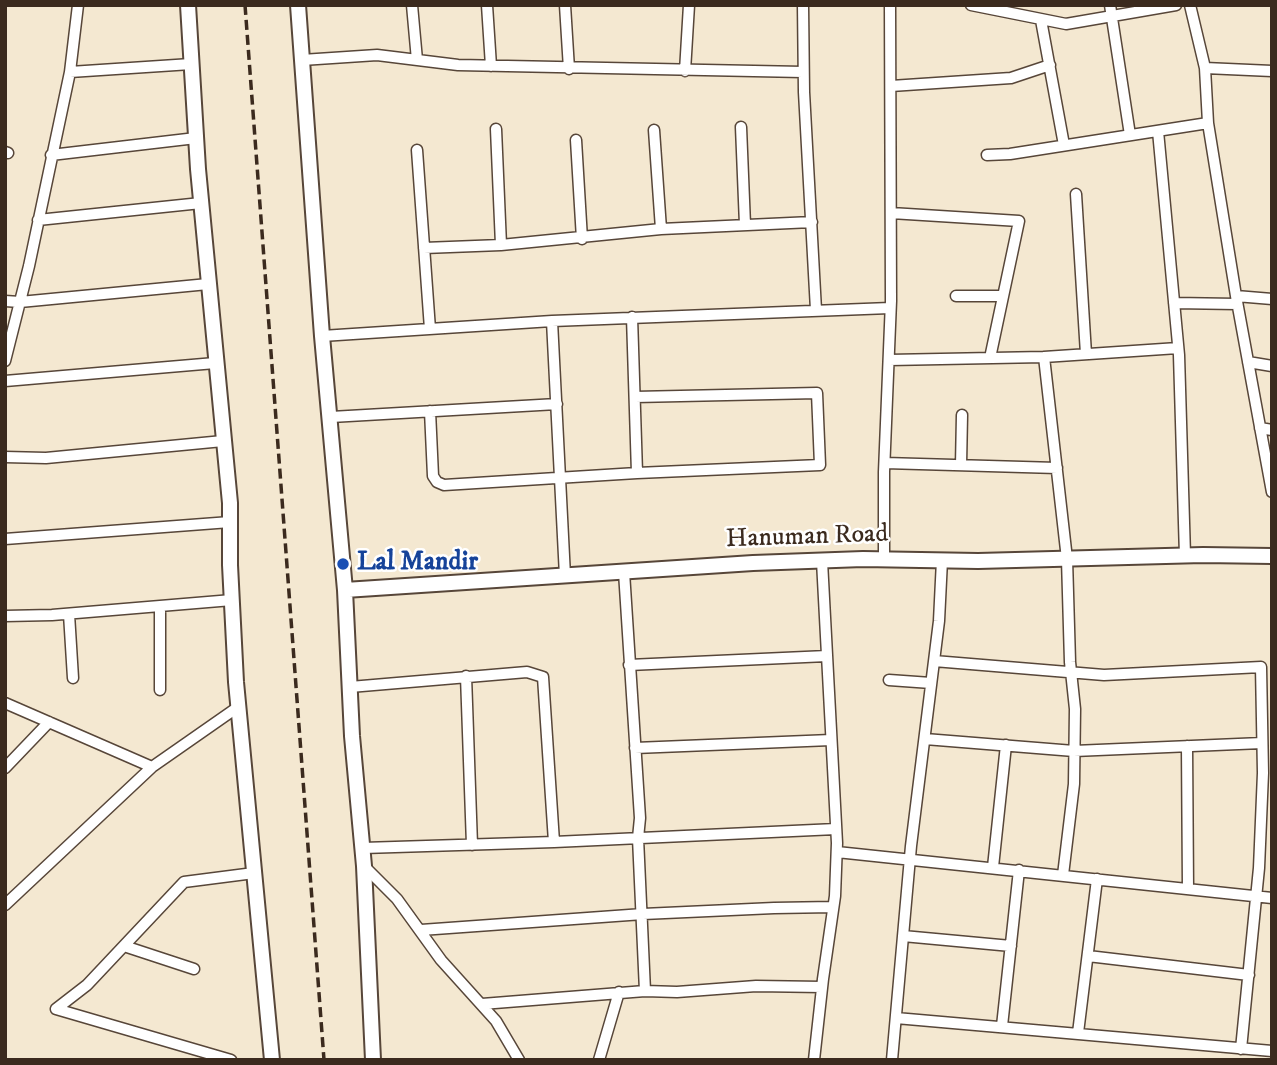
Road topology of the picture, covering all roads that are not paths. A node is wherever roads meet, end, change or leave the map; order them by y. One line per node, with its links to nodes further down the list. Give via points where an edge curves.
1 (78, 5): 24 (street)
2 (188, 5): 17 (street)
3 (298, 5): 15 (street)
4 (412, 5): 16 (street)
5 (487, 5): 19 (street)
6 (565, 5): 21 (street)
7 (689, 5): 22 (street)
8 (803, 5): 25 (street)
9 (890, 5): 26 (street)
10 (971, 5): 14 (street)
11 (1176, 5): 13 (street)
12 (1189, 5): 20 (street)
13 (1111, 11): 14 (street, via 1066,24); 32 (street)
14 (1041, 20): 18 (street)
15 (302, 60): 16 (street, via 377,55); 62 (street)
16 (417, 60): 19 (street)
17 (191, 64): 24 (street); 33 (street)
18 (1049, 65): 26 (street, via 1011,78); 35 (street)
19 (491, 66): 21 (street)
20 (1205, 68): 23 (street); 27 (street)
21 (569, 69): 22 (street)
22 (685, 71): 25 (street)
23 (1272, 71)
24 (70, 72): 37 (street)
25 (803, 72): 43 (street)
26 (891, 86): 41 (street)
27 (1208, 123): 31 (street); 53 (street)
28 (741, 127): 44 (street)
29 (496, 130): 47 (street)
30 (654, 130): 45 (street)
31 (1158, 131): 32 (street); 56 (street)
32 (1130, 135): 35 (street)
33 (196, 138): 37 (street); 40 (street)
34 (576, 140): 46 (street)
35 (1064, 145): 38 (street)
36 (417, 150): 48 (street)
37 (51, 155): 42 (street)
38 (987, 155)
39 (1076, 194): 64 (street)
40 (201, 203): 42 (street); 49 (street)
41 (891, 214): 51 (street, via 1019,222); 57 (street)
42 (38, 220): 55 (street)
43 (812, 222): 44 (street); 58 (street)
44 (745, 225): 45 (street)
45 (660, 229): 46 (street)
46 (582, 239): 47 (street)
47 (501, 245): 48 (street)
48 (425, 248): 61 (street)
49 (208, 284): 55 (street); 70 (street)
50 (956, 296): 51 (street)
51 (1003, 296): 66 (street)
52 (1272, 299): 53 (street)
53 (1236, 300): 56 (street); 69 (street)
54 (5, 301): 55 (street)
55 (20, 302): 68 (street)
56 (1174, 303): 63 (street)
57 (890, 308): 58 (street); 67 (street)
58 (816, 310): 59 (street)
59 (632, 317): 60 (street); 73 (street)
60 (552, 321): 61 (street); 74 (street)
61 (430, 329): 62 (street)
62 (322, 336): 77 (street)
63 (1178, 348): 64 (street); 90 (street)
64 (1086, 354): 65 (street)
65 (1044, 357): 66 (street); 84 (street)
66 (990, 358): 67 (street)
67 (889, 360): 82 (street)
68 (5, 361)
69 (1248, 362): 71 (street); 78 (street)
70 (215, 363): 72 (street); 80 (street)
71 (1272, 366)
72 (5, 381)
73 (635, 397): 85 (street); 85 (street, via 817,393 820,465)
74 (556, 404): 75 (street); 86 (street)
75 (430, 411): 77 (street); 86 (street, via 437,482)
76 (962, 415): 83 (street)
77 (331, 417): 98 (street)
78 (1260, 428): 79 (street); 87 (street)
79 (1272, 429)
80 (223, 441): 81 (street); 88 (street)
81 (5, 457)
82 (885, 463): 83 (street); 92 (street)
83 (961, 465): 84 (street)
84 (1057, 468): 93 (street)
85 (637, 473): 86 (street)
86 (560, 478): 97 (street)
87 (1272, 492)
88 (230, 522): 89 (street); 99 (street)
89 (5, 539)
90 (1185, 556): 91 (street, Hanuman Road); 93 (street, Hanuman Road)
91 (1272, 556)
92 (884, 559): 94 (street, Hanuman Road); 95 (street, Hanuman Road)
93 (1068, 559): 94 (street, Hanuman Road); 106 (street)
94 (942, 560): 104 (street)
95 (822, 561): 96 (street, Hanuman Road); 103 (street)
96 (624, 572): 97 (street, Hanuman Road); 105 (street)
97 (565, 576): 98 (street, Hanuman Road)
98 (345, 590): 111 (street)
99 (232, 600): 100 (street); 114 (street)
100 (160, 606): 101 (street); 112 (street)
101 (68, 614): 102 (street); 108 (street)
102 (5, 616)
103 (827, 656): 105 (street); 117 (street)
104 (934, 661): 106 (street); 110 (street)
105 (629, 665): 121 (street)
106 (1071, 673): 118 (street, via 1261,667); 122 (street)
107 (466, 676): 111 (street); 127 (street, via 527,672 543,677); 128 (street)
108 (73, 678)
109 (889, 680): 110 (street)
110 (931, 683): 116 (street)
111 (350, 687): 129 (street)
112 (160, 690)
113 (5, 703): 115 (street)
114 (238, 707): 123 (street); 135 (street)
115 (48, 722): 123 (street); 124 (street)
116 (925, 738): 119 (street); 131 (street)
117 (831, 740): 121 (street); 125 (street)
118 (1262, 743): 120 (street); 139 (street)
119 (1006, 745): 122 (street); 133 (street)
120 (1187, 746): 122 (street); 138 (street)
121 (635, 748): 126 (street)
122 (1074, 751): 136 (street)
123 (152, 767): 141 (street)
124 (5, 768)
125 (836, 829): 126 (street); 130 (street)
126 (638, 838): 127 (street); 143 (street)
127 (554, 842): 128 (street)
128 (472, 845): 129 (street)
129 (363, 848): 132 (street)
130 (837, 852): 131 (street); 142 (street)
131 (911, 859): 133 (street); 145 (street)
132 (364, 866): 144 (street); 163 (street)
133 (993, 867): 134 (street)
134 (1019, 870): 136 (street); 147 (street)
135 (254, 873): 146 (street, via 184,882); 162 (street)
136 (1063, 875): 137 (street)
137 (1097, 879): 138 (street); 148 (street)
138 (1188, 889): 139 (street)
139 (1257, 896): 140 (street); 150 (street)
140 (1272, 898)
141 (5, 905)
142 (833, 907): 143 (street); 151 (street)
143 (642, 914): 144 (street); 152 (street)
144 (421, 930): 154 (street, via 441,960)
145 (903, 936): 147 (street); 155 (street)
146 (124, 946): 149 (street); 161 (street, via 56,1009)
147 (1011, 946): 156 (street)
148 (1088, 956): 150 (street); 157 (street)
149 (194, 970)
150 (1248, 975): 158 (street)
151 (822, 987): 152 (street); 165 (street)
152 (645, 991): 153 (street)
153 (619, 992): 154 (street); 160 (street)
154 (482, 1004): 164 (street)
155 (896, 1018): 156 (street); 166 (street)
156 (1002, 1026): 157 (street)
157 (1078, 1033): 158 (street)
158 (1241, 1049): 159 (street)
159 (1272, 1051)
160 (602, 1059)
161 (231, 1060)
162 (272, 1060)
163 (373, 1060)
164 (519, 1060)
165 (814, 1060)
166 (892, 1060)

